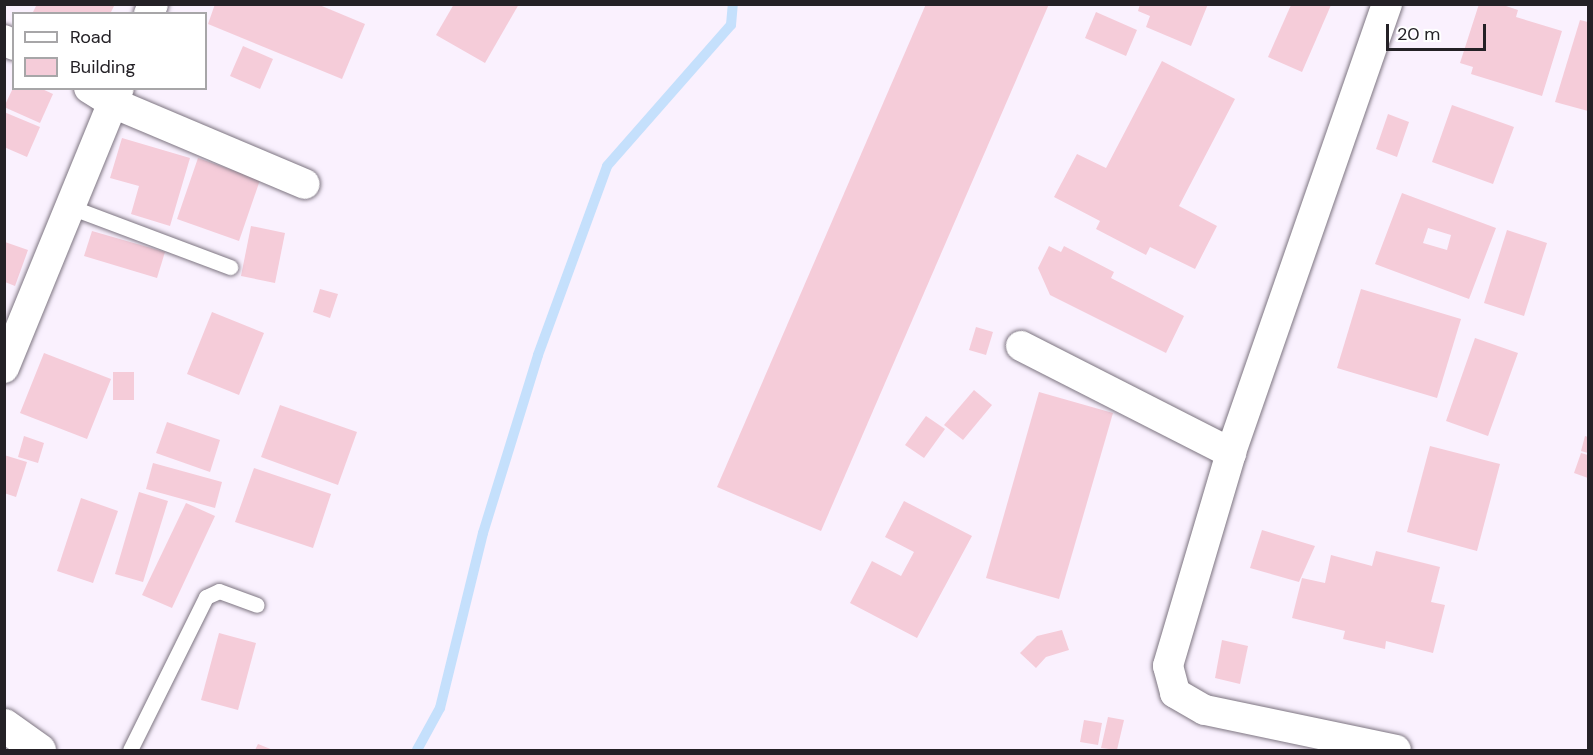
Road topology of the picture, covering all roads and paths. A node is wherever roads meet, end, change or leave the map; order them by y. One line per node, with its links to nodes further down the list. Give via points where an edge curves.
1 (1387, 4): 8 (street)
2 (107, 93): 3 (street); 4 (street)
3 (306, 184)
4 (73, 208): 5 (lane); 7 (street)
5 (230, 267)
6 (1021, 346): 8 (street)
7 (4, 368)
8 (1231, 453): 13 (street, via 1168,666 1175,693 1205,710)
9 (257, 605): 12 (lane, via 219,591 206,597)
10 (4, 725): 11 (highway)
11 (39, 750)
12 (130, 750)
13 (1396, 750)

